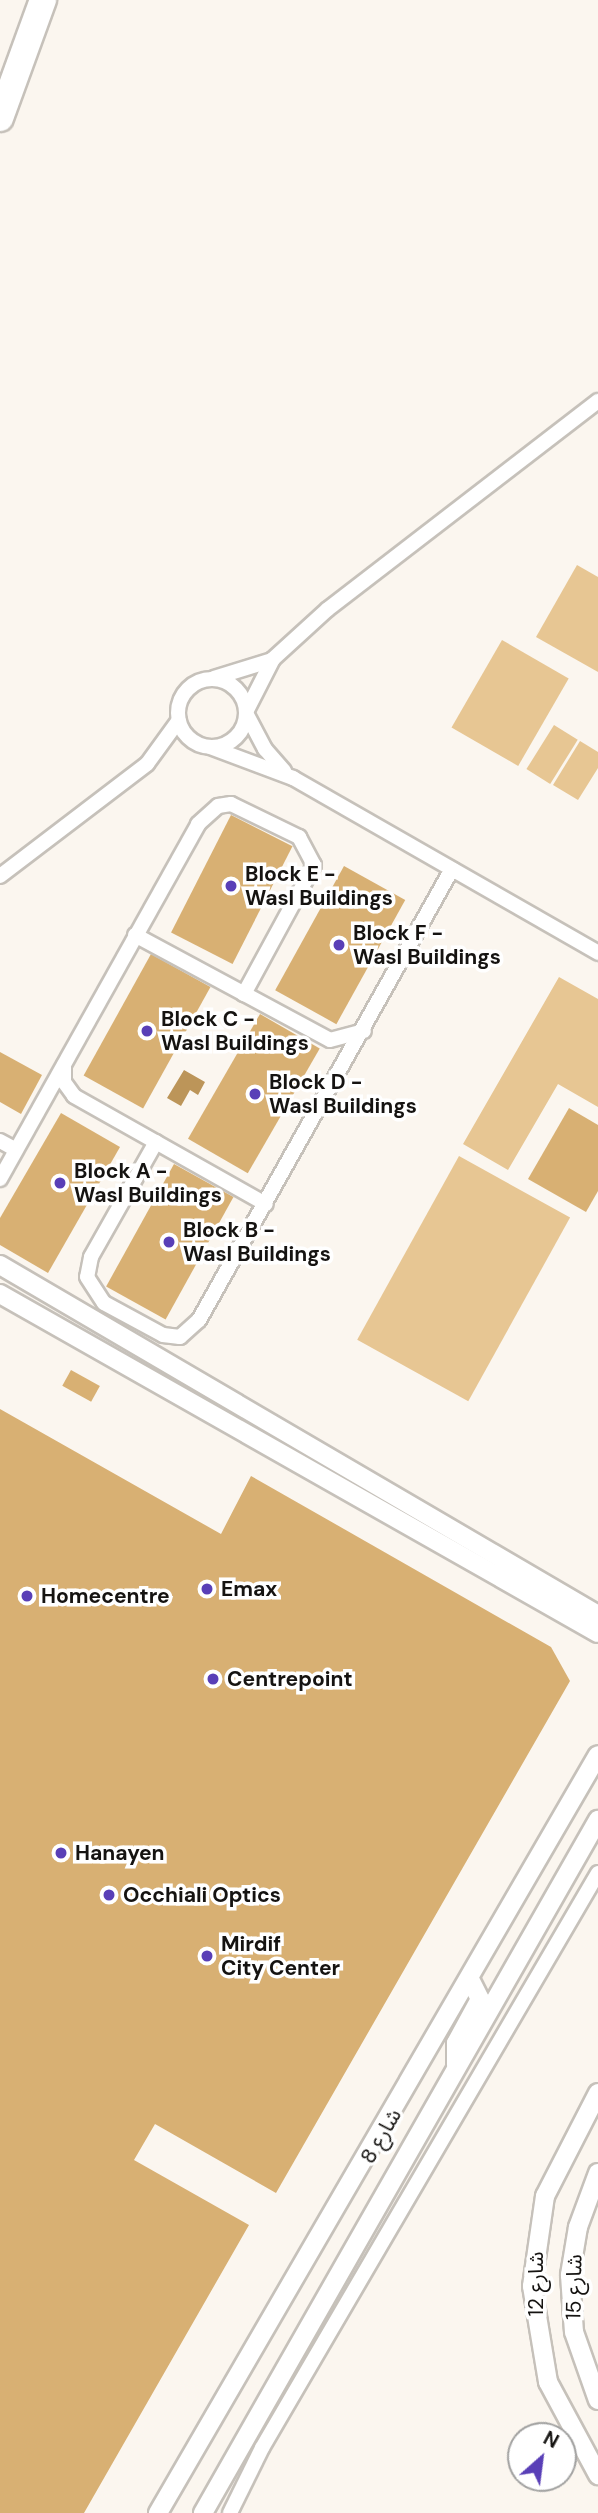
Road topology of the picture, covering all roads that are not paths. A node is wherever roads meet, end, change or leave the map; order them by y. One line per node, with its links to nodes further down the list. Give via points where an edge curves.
1 (43, 0): 2 (highway)
2 (0, 118)
3 (598, 401): 4 (street, via 378,567)
4 (273, 659): 5 (street); 6 (street)
5 (214, 678): 6 (street, via 240,692); 7 (street, via 187,688 178,705)
6 (246, 711): 8 (street, via 237,737); 9 (street, via 264,749)
7 (178, 720): 8 (street, via 191,740); 11 (street, via 147,764)
8 (210, 747): 9 (street)
9 (293, 778): 10 (street)
10 (452, 869): 13 (street); 15 (street)
11 (0, 876)
12 (135, 935): 14 (street); 14 (street, via 198,824 218,806 244,807 299,836 313,854 311,876); 17 (street)
13 (598, 953)
14 (244, 994): 16 (street)
15 (364, 1031): 16 (street); 18 (street)
16 (330, 1040): 18 (street)
17 (64, 1064): 20 (street, via 64,1082 74,1096); 21 (street)
18 (340, 1074): 23 (street)
19 (0, 1141): 21 (street)
20 (156, 1142): 23 (street); 23 (street, via 92,1257 87,1277 104,1303 163,1335 180,1337 195,1328)
21 (16, 1150): 22 (street)
22 (0, 1179)
23 (266, 1204)
24 (0, 1265): 27 (street)
25 (0, 1279): 27 (street, via 57,1311)
26 (0, 1294): 28 (street)
27 (88, 1318): 29 (street)
28 (177, 1395): 29 (street, via 198,1391); 30 (street)
29 (296, 1438): 30 (street)
30 (571, 1609): 31 (street); 32 (street); 33 (street); 34 (street)
31 (598, 1609)
32 (598, 1615)
33 (598, 1633)
34 (598, 1644)
35 (598, 1755): 38 (street, شارع 8)
36 (598, 1820): 39 (street, شارع 8)
37 (598, 1873): 46 (street, via 269,2437)
38 (470, 1979): 39 (street, via 480,1999 456,2043); 44 (street, شارع 8)
39 (456, 2069): 45 (street, شارع 8)
40 (598, 2094): 43 (street, شارع 12, via 545,2196 532,2286 548,2382)
41 (598, 2174): 42 (street, شارع 15, via 578,2227 570,2286 579,2354)
42 (598, 2400)
43 (598, 2475)
44 (158, 2513)
45 (203, 2513)
46 (230, 2513)

